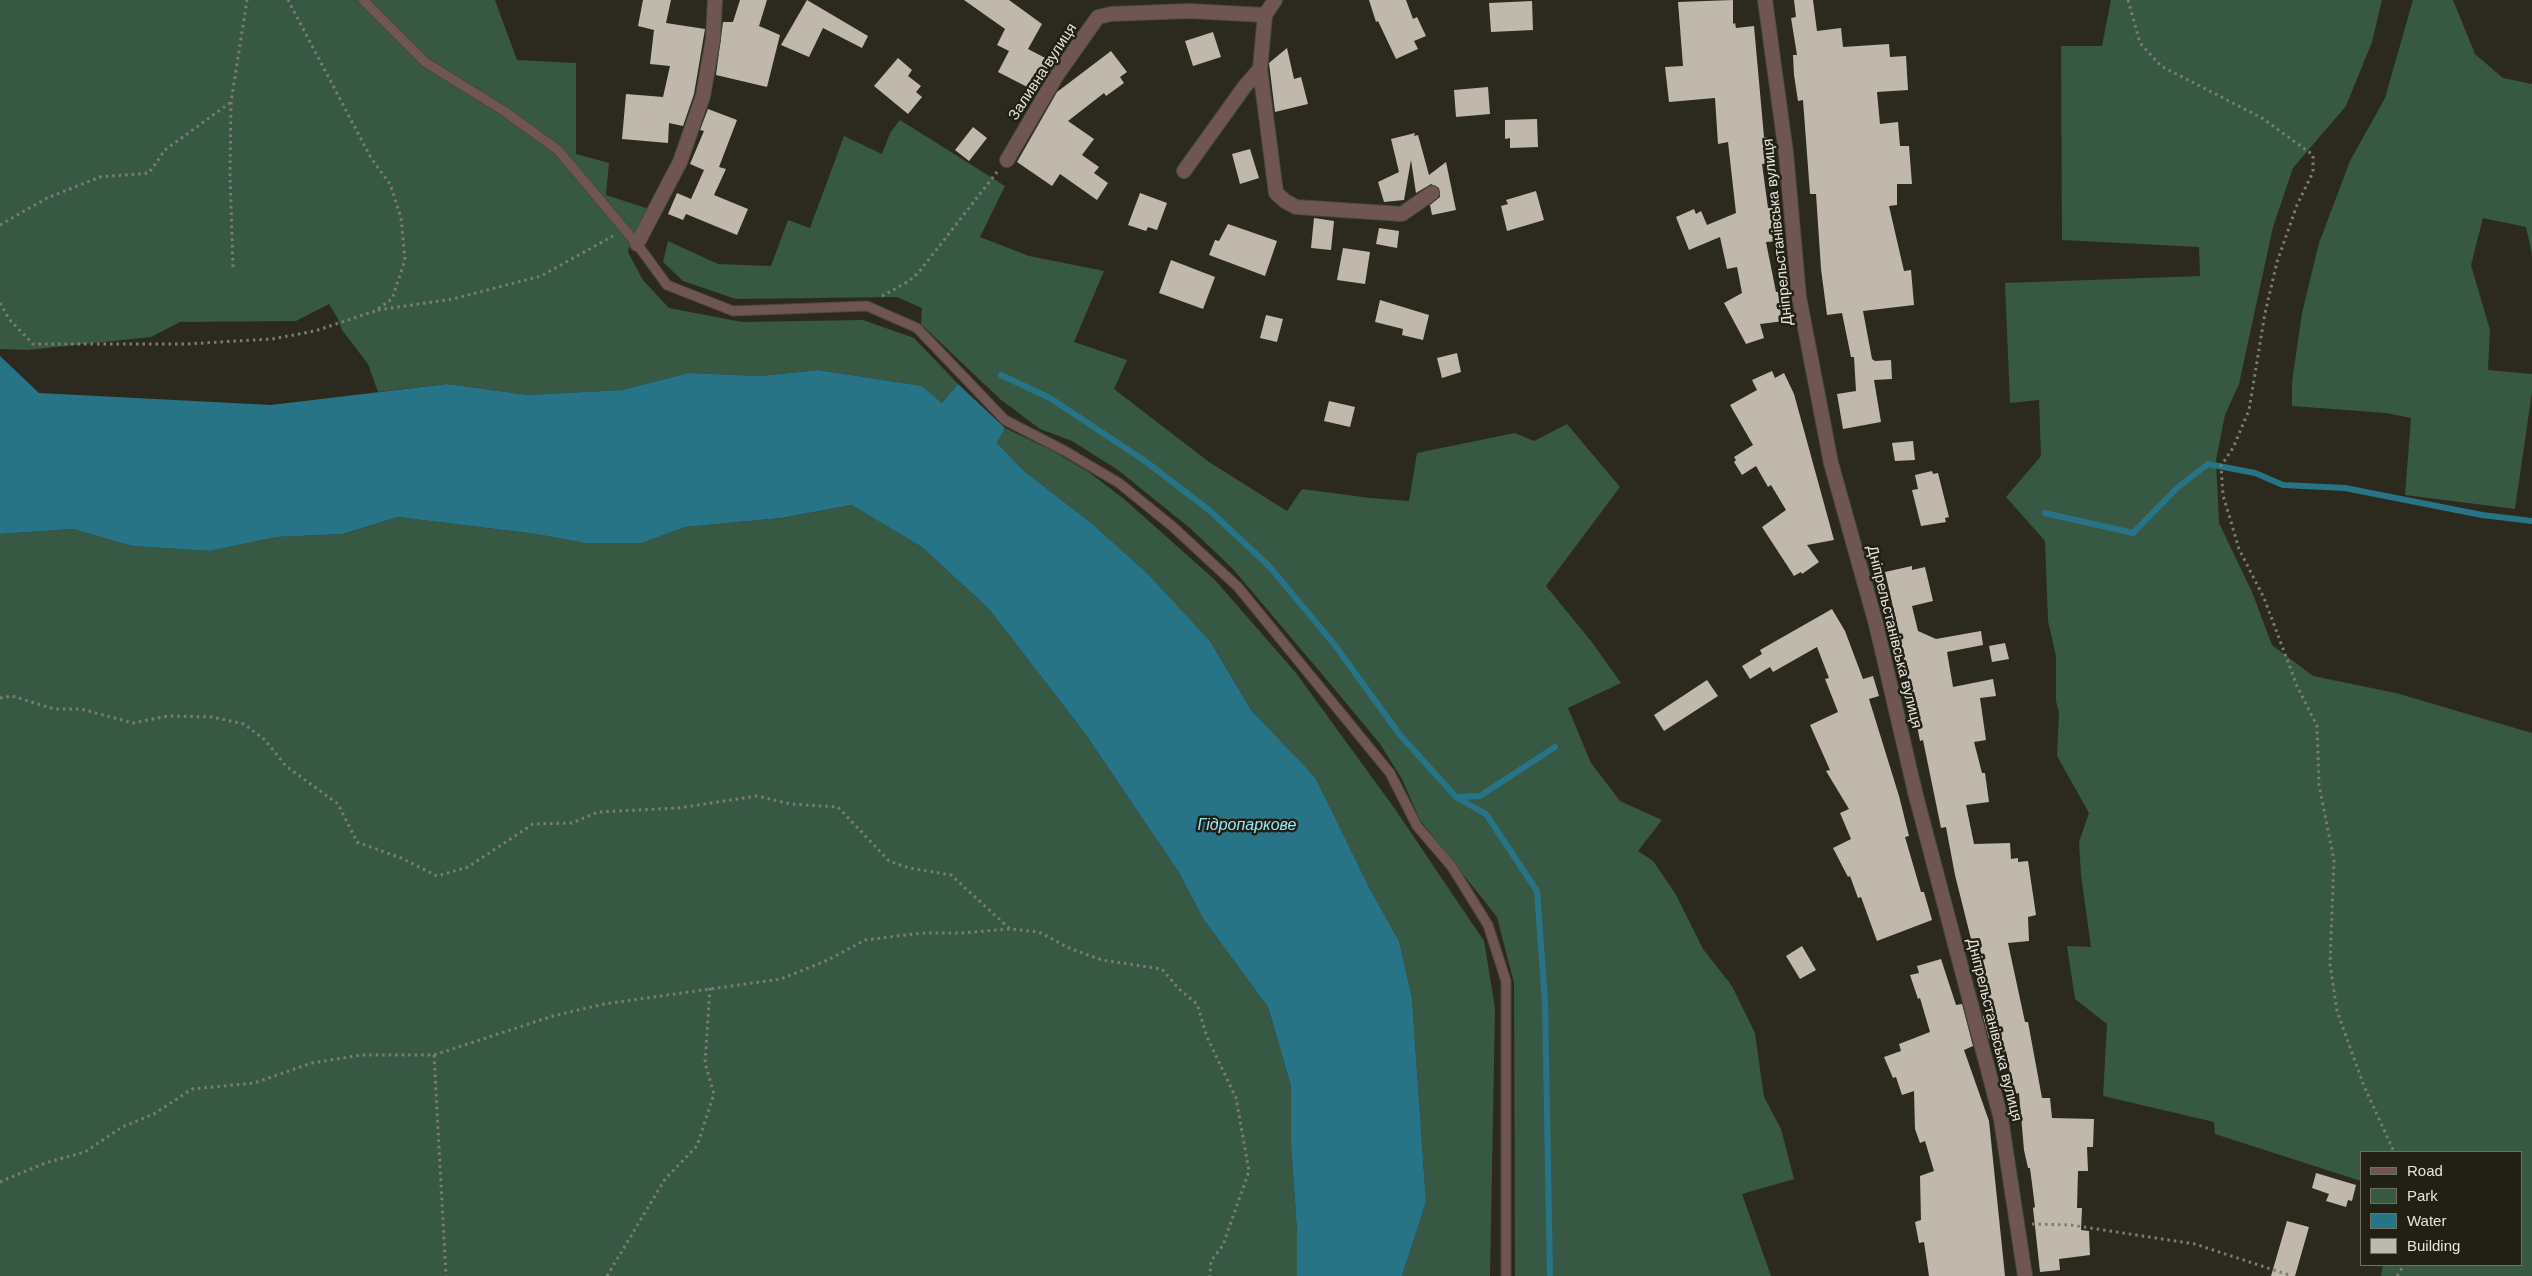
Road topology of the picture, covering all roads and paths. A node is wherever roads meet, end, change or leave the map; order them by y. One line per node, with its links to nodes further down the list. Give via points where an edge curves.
1 (247, 0): 10 (path)
2 (288, 0): 20 (path, via 371,158 390,184 401,218 405,260 392,299)
3 (363, 0): 15 (lane, via 425,62 504,111 558,150)
4 (714, 0): 16 (street, via 713,39 704,96 680,162)
5 (1275, 0): 8 (street)
6 (1765, 0): 27 (street, Дніпрельстанівська вулиця, via 1786,153 1799,297 1831,464 1876,624 1915,792 2001,1119)
7 (2128, 0): 25 (path, via 2140,43 2161,66 2262,118 2313,155 2313,172 2297,204 2277,262 2249,410 2233,448 2221,466 2223,495 2239,549 2264,598 2297,686 2317,726 2319,785 2334,860 2330,964 2337,1011 2364,1086)
8 (1265, 15): 9 (street); 11 (street, Заливна вулиця, via 1189,11 1098,17 1057,75)
9 (1260, 69): 12 (street); 13 (street, via 1276,193 1285,201 1296,207 1402,214)
10 (231, 102): 14 (path, via 165,150 149,173 100,178 47,198); 17 (path)
11 (1007, 160): 19 (path, via 919,272)
12 (1184, 171)
13 (1432, 193)
14 (0, 225)
15 (624, 230): 16 (lane); 20 (path, via 541,276 453,299)
16 (637, 244): 19 (lane, via 667,285 733,310)
17 (233, 268)
18 (0, 303): 20 (path, via 9,320 33,344 186,344 280,337 315,331)
19 (867, 306): 31 (lane, via 917,328 1005,420 1065,450 1119,483 1238,587 1390,773 1417,826 1452,867 1488,925 1506,982)
20 (375, 311)
21 (0, 698): 22 (path, via 12,696 54,709 81,709 133,723 168,716 212,717 244,724 264,738 286,766 338,804 357,842 401,858 436,876 468,867 533,824 572,823 598,812 678,808 757,796 792,804 838,807 889,861 951,875)
22 (1010, 929): 23 (path, via 922,933 865,940 828,960 781,979); 30 (path, via 1039,932 1102,960 1162,969 1197,1004 1208,1038 1236,1098 1249,1171 1223,1245 1210,1261)
23 (710, 988): 24 (path, via 604,1004 553,1016); 29 (path, via 705,1063 714,1094 697,1146 665,1179)
24 (434, 1055): 26 (path, via 361,1055 312,1063 254,1083 192,1089 154,1114 122,1127 85,1152 45,1162); 28 (path)
25 (2394, 1151)
26 (0, 1182)
27 (2016, 1225): 32 (street, Дніпрельстанівська вулиця); 33 (path, via 2071,1225 2177,1240 2227,1253)
28 (446, 1276)
29 (607, 1276)
30 (1210, 1276)
31 (1506, 1276)
32 (2025, 1276)
33 (2292, 1276)

